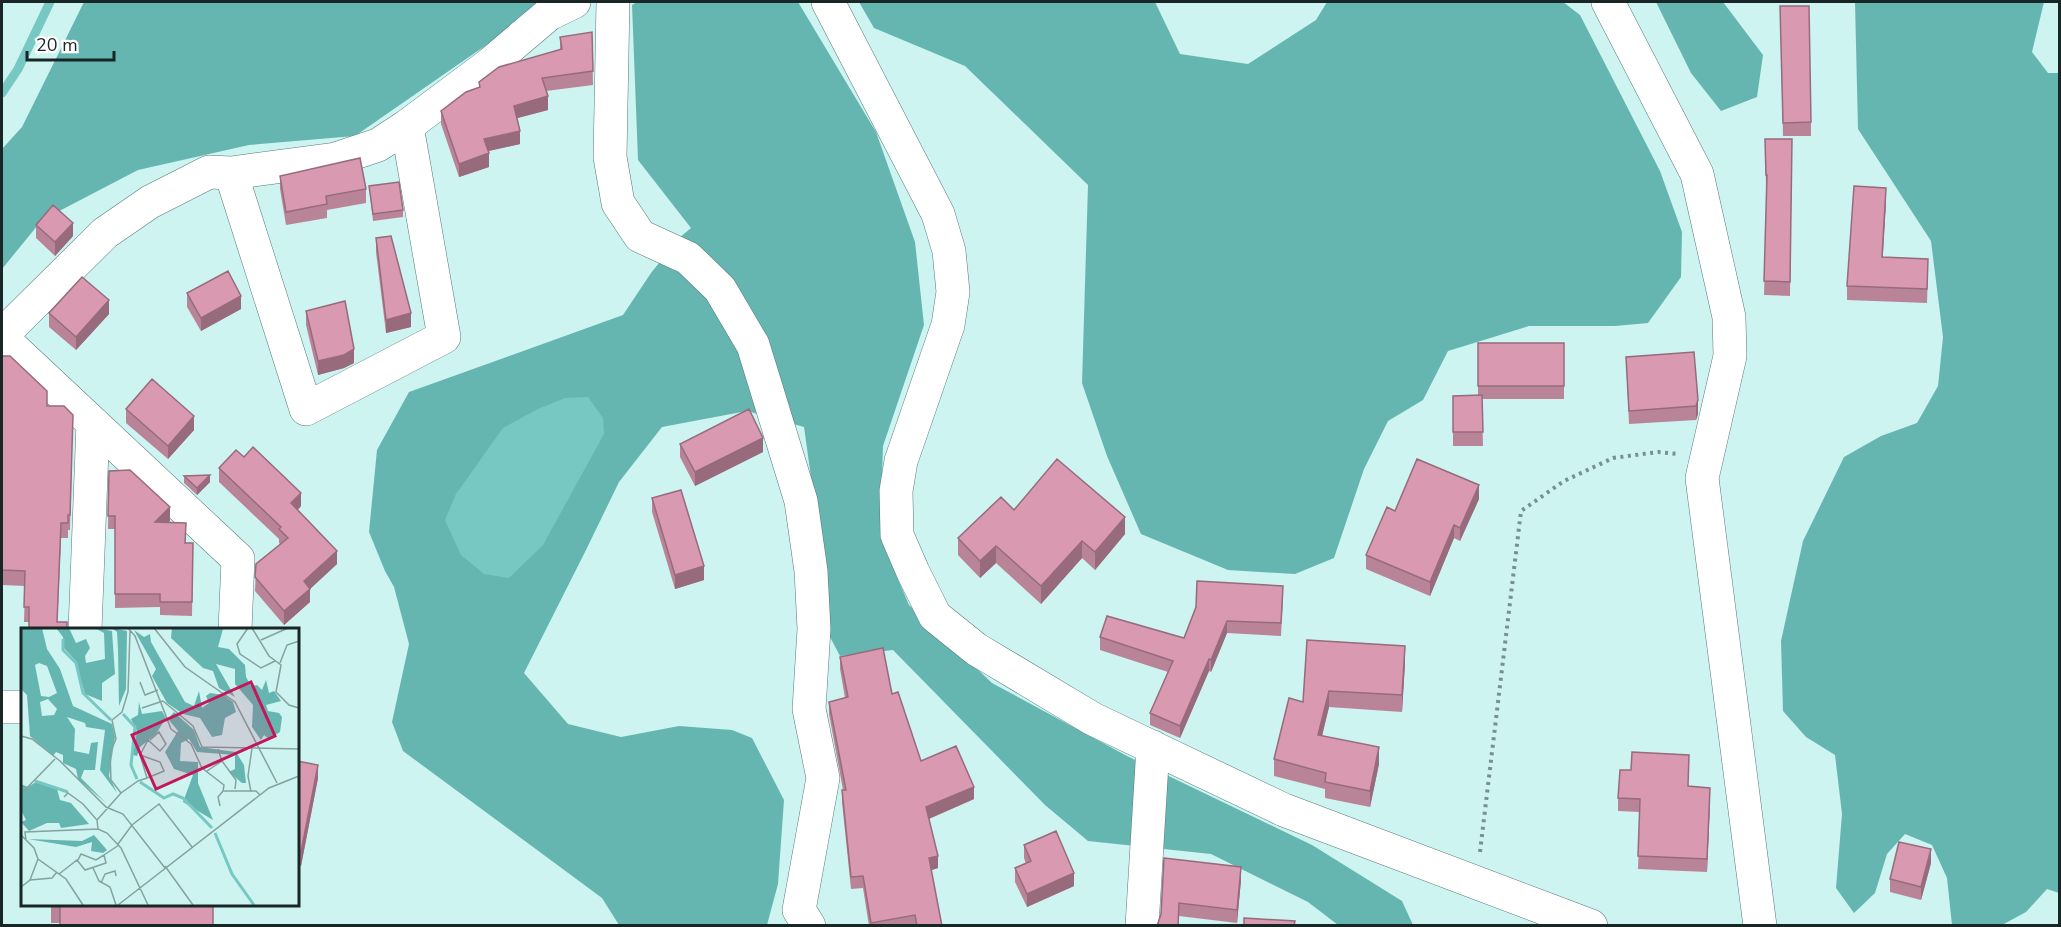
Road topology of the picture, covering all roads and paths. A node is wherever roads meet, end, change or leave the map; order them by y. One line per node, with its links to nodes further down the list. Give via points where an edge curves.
1 (574, 2): 5 (street, via 549,14)
2 (613, 2): 16 (street, via 610,157 618,203 640,236 688,258 720,289 753,345 801,501 814,628 809,709 823,778 799,910)
3 (828, 2): 14 (street, via 938,214 949,252 953,292 948,325 901,461 897,536 935,616 976,649 1093,718)
4 (1608, 2): 9 (street, via 1697,174 1729,317 1730,356)
5 (407, 126): 6 (street, via 378,145 336,159); 6 (street, via 444,337 306,410)
6 (231, 173): 7 (street, via 209,172 150,202 105,233)
7 (2, 336): 8 (street)
8 (93, 423): 10 (street); 11 (street, via 238,559)
9 (1706, 457): 15 (path, via 1658,452 1612,458 1564,481 1521,511); 19 (street, via 1702,478)
10 (85, 628)
11 (235, 628)
12 (2, 707): 13 (street)
13 (21, 707)
14 (1153, 747): 15 (street, via 1284,810); 17 (street)
15 (1476, 882): 18 (street)
16 (809, 926)
17 (1142, 926)
18 (1592, 926)
19 (1760, 926)

